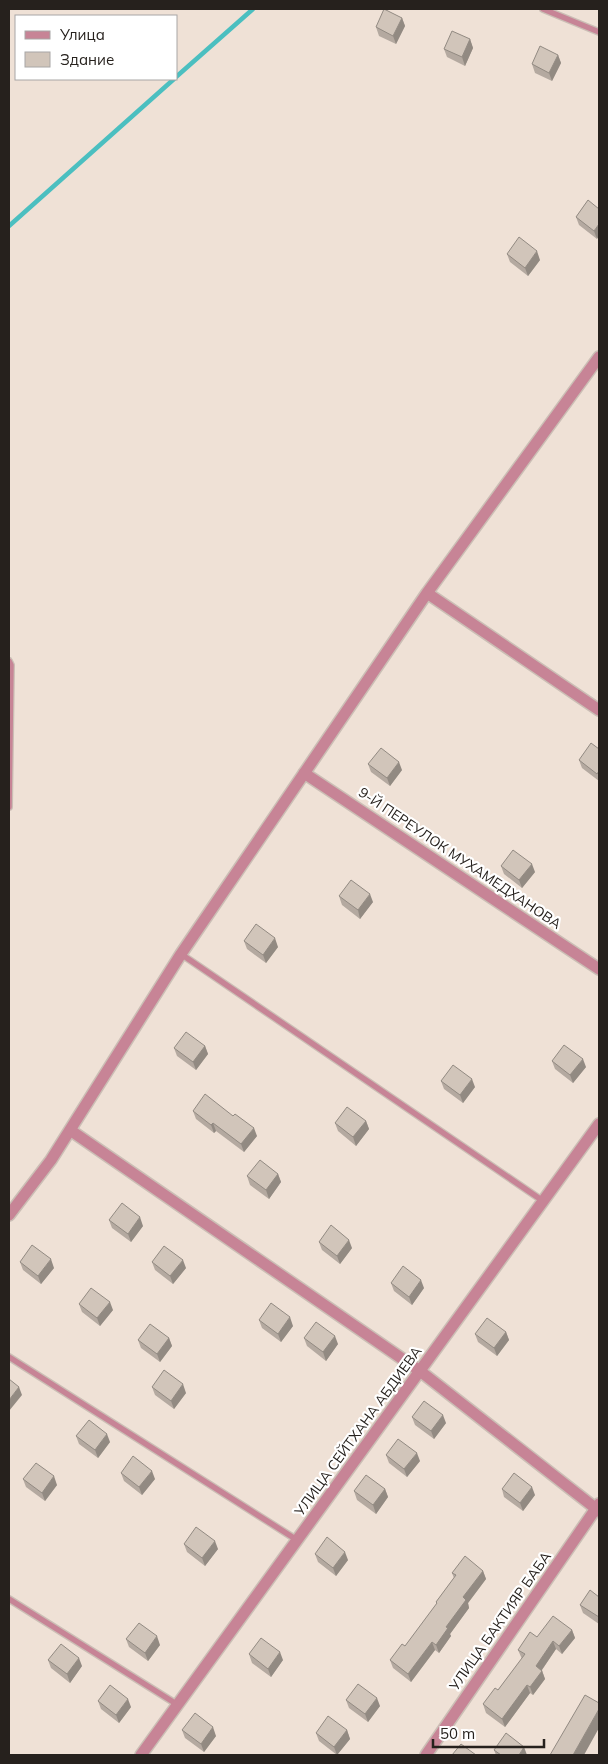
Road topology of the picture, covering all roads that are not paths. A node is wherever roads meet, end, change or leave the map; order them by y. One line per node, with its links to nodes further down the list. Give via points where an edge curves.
1 (543, 9): 2 (lane)
2 (599, 32)
3 (599, 357): 4 (street)
4 (427, 593): 6 (street); 7 (street)
5 (9, 661): 8 (lane)
6 (599, 710)
7 (304, 773): 9 (street); 10 (street, 9-Й ПЕРЕУЛОК МУХАМЕДХАНОВА)
8 (9, 807)
9 (181, 954): 12 (street); 13 (lane)
10 (599, 969)
11 (599, 1124): 13 (street, УЛИЦА СЕЙТХАНА АБДИЕВА)
12 (70, 1130): 14 (street); 16 (street)
13 (543, 1201): 16 (street, УЛИЦА СЕЙТХАНА АБДИЕВА)
14 (9, 1215)
15 (9, 1357): 18 (lane)
16 (420, 1371): 17 (street); 18 (street, УЛИЦА СЕЙТХАНА АБДИЕВА)
17 (598, 1508): 22 (street, УЛИЦА БАКТИЯР БАБА)
18 (297, 1540): 20 (street, УЛИЦА СЕЙТХАНА АБДИЕВА)
19 (9, 1599): 20 (lane)
20 (178, 1705): 21 (street, УЛИЦА СЕЙТХАНА АБДИЕВА)
21 (142, 1755)
22 (426, 1755)

